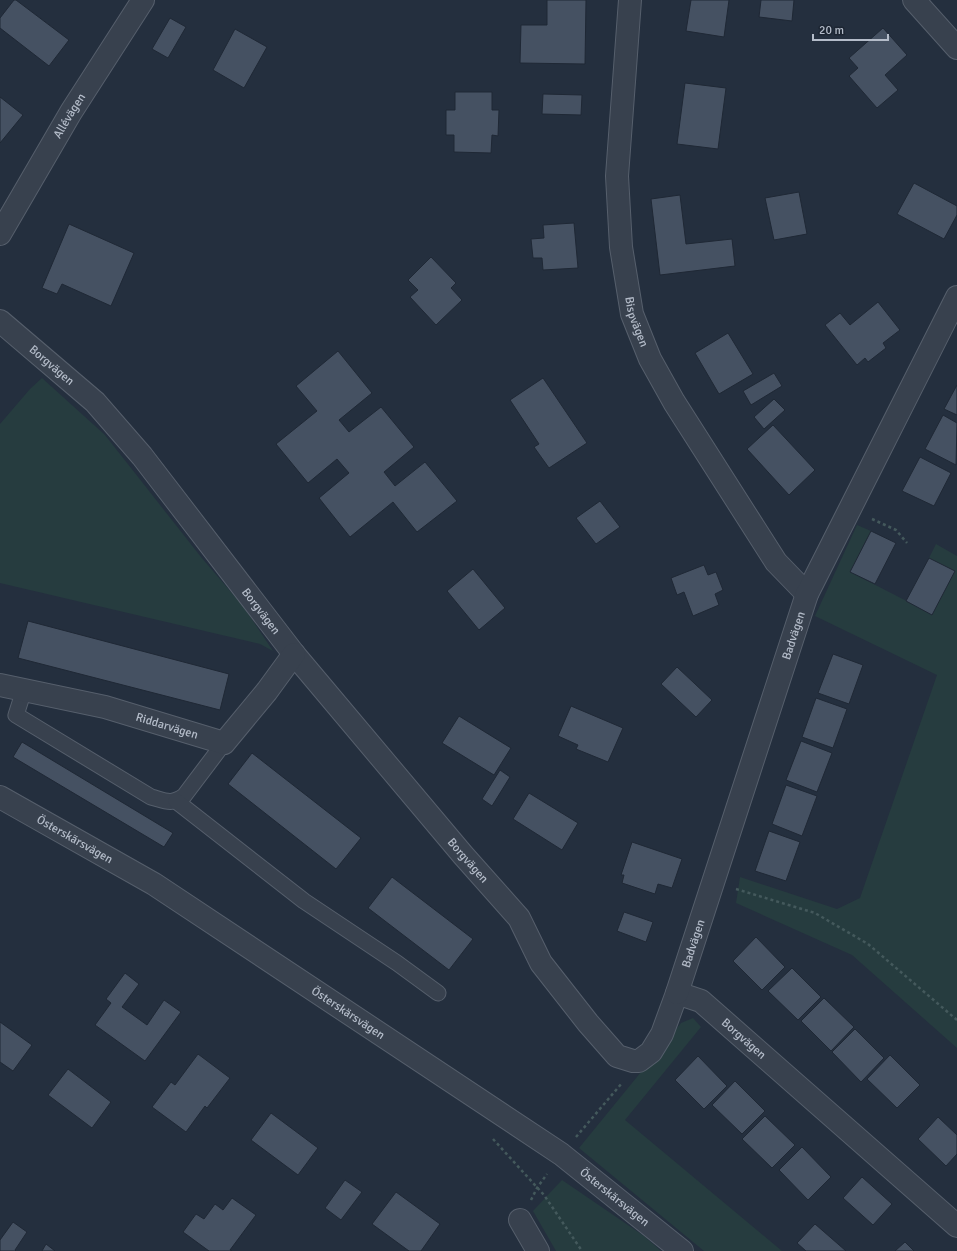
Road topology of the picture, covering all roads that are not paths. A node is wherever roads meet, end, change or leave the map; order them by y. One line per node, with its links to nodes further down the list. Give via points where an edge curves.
1 (143, 0): 5 (street, Allévägen, via 71,112)
2 (630, 0): 8 (street, Bispvägen, via 617,176 621,247 632,314 650,359 674,402 776,562)
3 (914, 0): 4 (street)
4 (957, 48)
5 (0, 234)
6 (957, 297): 8 (street, Badvägen)
7 (0, 321): 9 (street, Borgvägen, via 95,402 142,456)
8 (808, 594): 16 (street, Badvägen)
9 (294, 654): 12 (street, via 268,691); 16 (street, Borgvägen, via 519,918 541,963 617,1056 639,1061 651,1052 662,1034)
10 (0, 685): 11 (street, Riddarvägen)
11 (24, 690): 12 (street, Riddarvägen, via 105,706); 14 (lane, via 16,715 151,797)
12 (224, 743): 14 (lane, via 184,796)
13 (0, 796): 20 (street, Österskärsvägen, via 154,884 561,1154)
14 (176, 801): 15 (lane, via 304,901)
15 (438, 993)
16 (677, 993): 18 (street, Borgvägen, via 702,1001)
17 (520, 1220): 19 (street)
18 (957, 1226)
19 (538, 1251)
20 (682, 1251)

